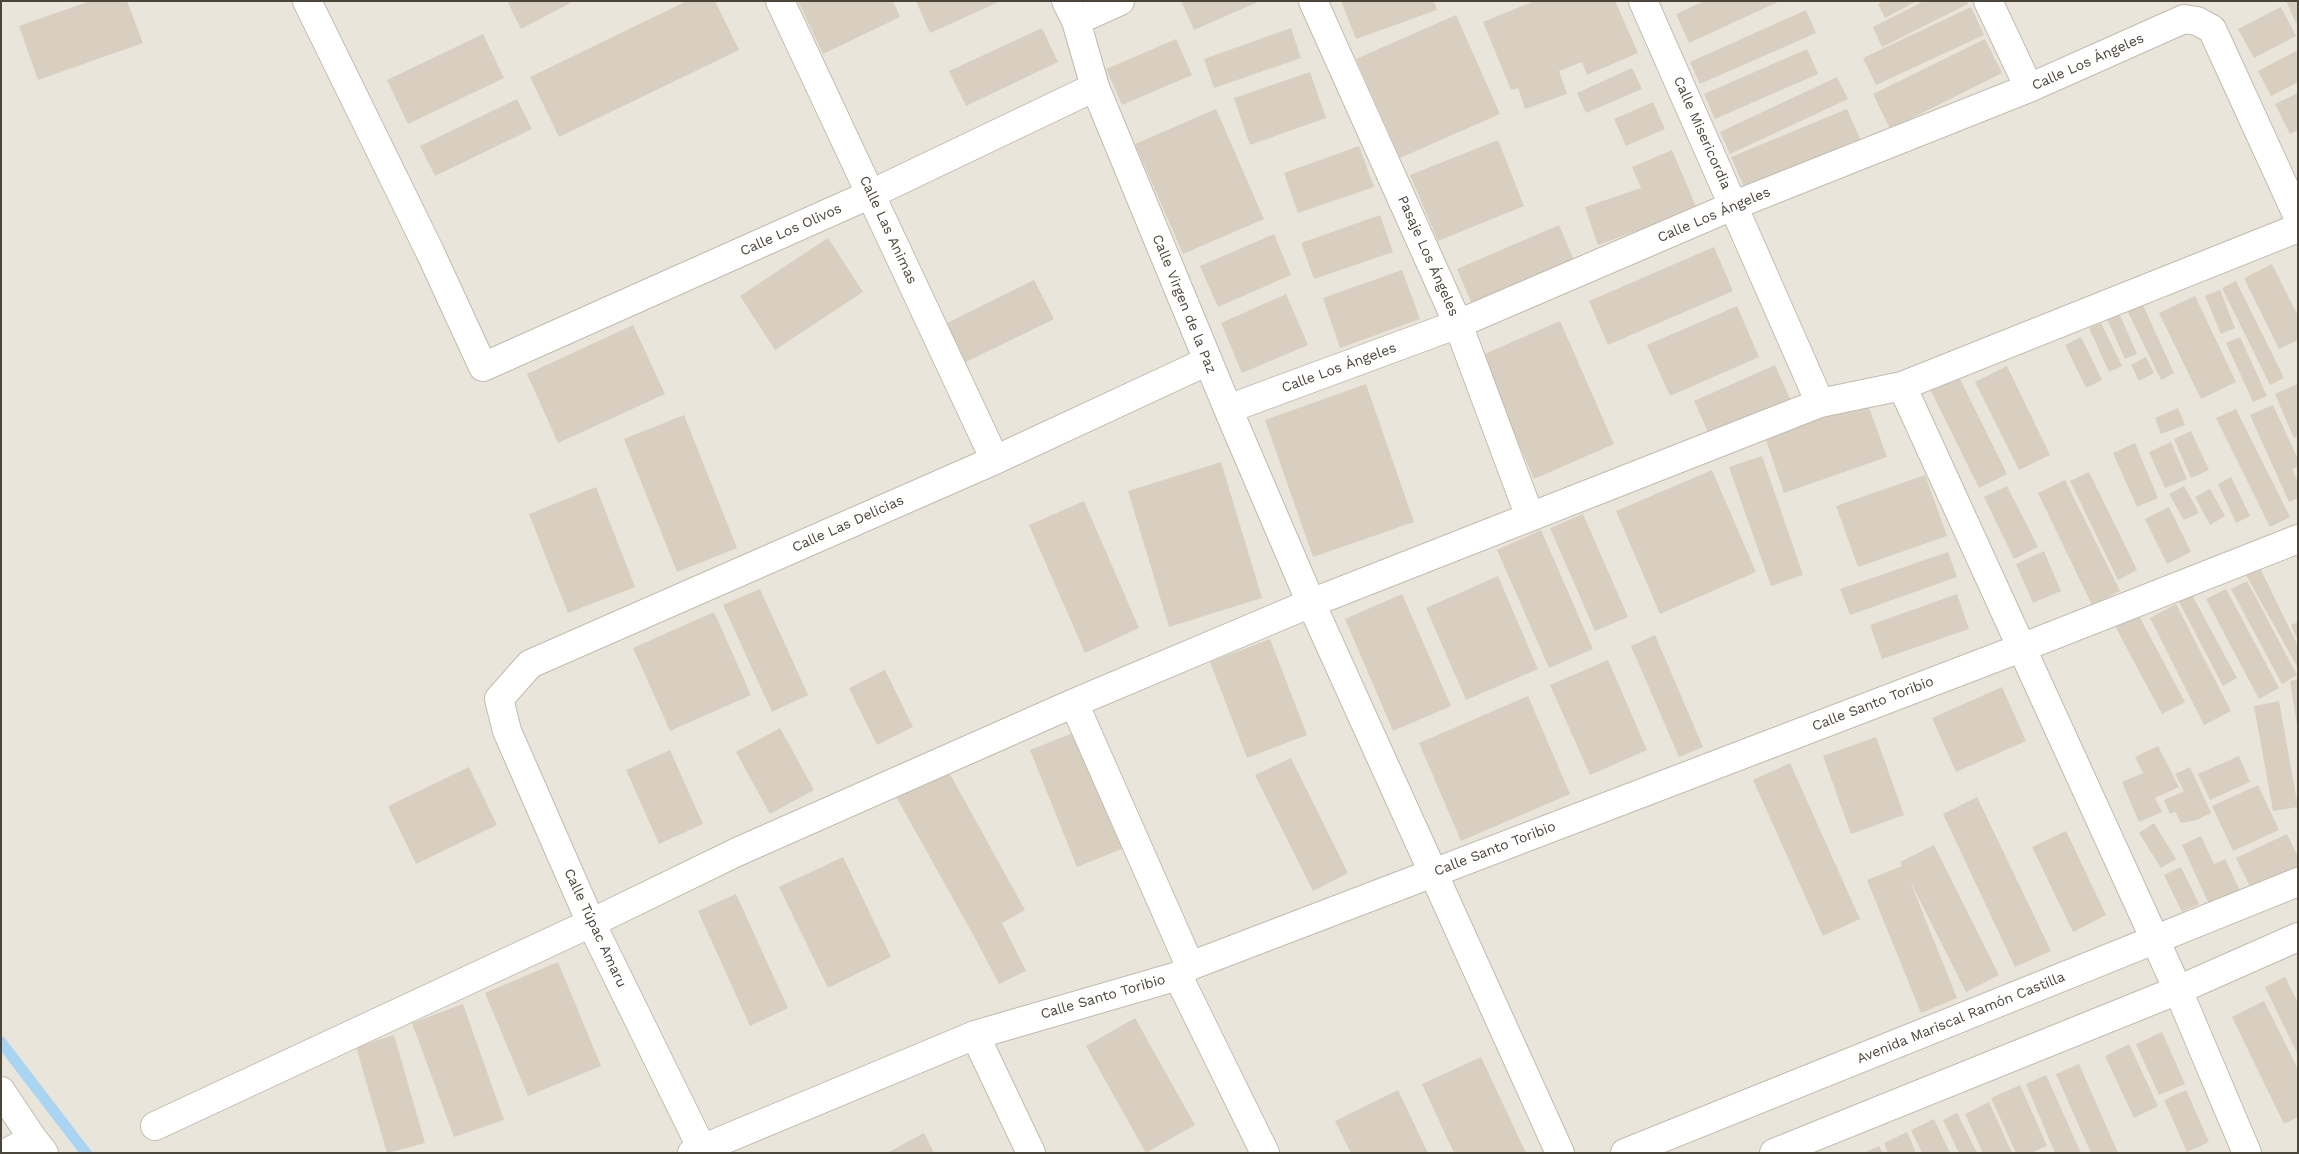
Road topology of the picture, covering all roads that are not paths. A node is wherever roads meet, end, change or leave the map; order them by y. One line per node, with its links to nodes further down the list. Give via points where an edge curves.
1 (307, 1): 10 (street, Calle Los Olivos, via 483,367)
2 (780, 1): 10 (street, Calle Las Animas)
3 (1120, 1): 7 (street)
4 (1313, 1): 14 (street, Pasaje Los Ángeles)
5 (1643, 1): 11 (street, Calle Misericordia)
6 (1988, 1): 9 (street)
7 (1071, 11): 8 (street, Calle Virgen de la Paz)
8 (1095, 87): 10 (street, Calle Los Olivos); 15 (street, Calle Virgen de la Paz)
9 (2029, 88): 11 (street, Calle Los Ángeles); 12 (street, Calle Los Ángeles, via 2184,19 2197,21 2212,29)
10 (871, 194): 19 (street, Calle Las Animas)
11 (1735, 205): 14 (street, Calle Los Ángeles); 17 (street, Calle Misericordia)
12 (2298, 217)
13 (2298, 228): 16 (street)
14 (1458, 324): 18 (street, Calle Los Ángeles); 20 (street, Pasaje Los Ángeles)
15 (1208, 361): 18 (street, Calle Virgen de la Paz); 19 (street, Calle Las Delicias)
16 (1902, 386): 17 (street); 23 (street)
17 (1820, 403): 20 (street)
18 (1228, 409): 22 (street, Calle Virgen de la Paz)
19 (995, 460): 24 (street, Calle Las Delicias, via 530,664)
20 (1530, 517): 22 (street)
21 (2298, 539): 23 (street, Calle Santo Toribio)
22 (1311, 603): 25 (street); 26 (street, Calle Virgen de la Paz)
23 (2020, 648): 26 (street, Calle Santo Toribio); 30 (street)
24 (499, 699): 28 (street, Calle Túpac Amaru, via 507,731)
25 (1074, 703): 28 (street, via 736,852); 31 (street)
26 (1432, 873): 31 (street, Calle Santo Toribio); 41 (street, Calle Virgen de la Paz)
27 (2298, 882): 30 (street, Avenida Mariscal Ramón Castilla)
28 (591, 923): 35 (street); 37 (street, Calle Túpac Amaru)
29 (2298, 937): 32 (street)
30 (2154, 940): 32 (street); 42 (street, Avenida Mariscal Ramón Castilla)
31 (1184, 971): 33 (street, Calle Santo Toribio); 40 (street)
32 (2178, 990): 43 (street); 44 (street)
33 (975, 1035): 37 (street, Calle Santo Toribio); 39 (street)
34 (1, 1091): 36 (street)
35 (155, 1126)
36 (38, 1146): 38 (street)
37 (699, 1151)
38 (6, 1153)
39 (1031, 1153)
40 (1266, 1153)
41 (1560, 1153)
42 (1625, 1153)
43 (1774, 1153)
44 (2247, 1153)

